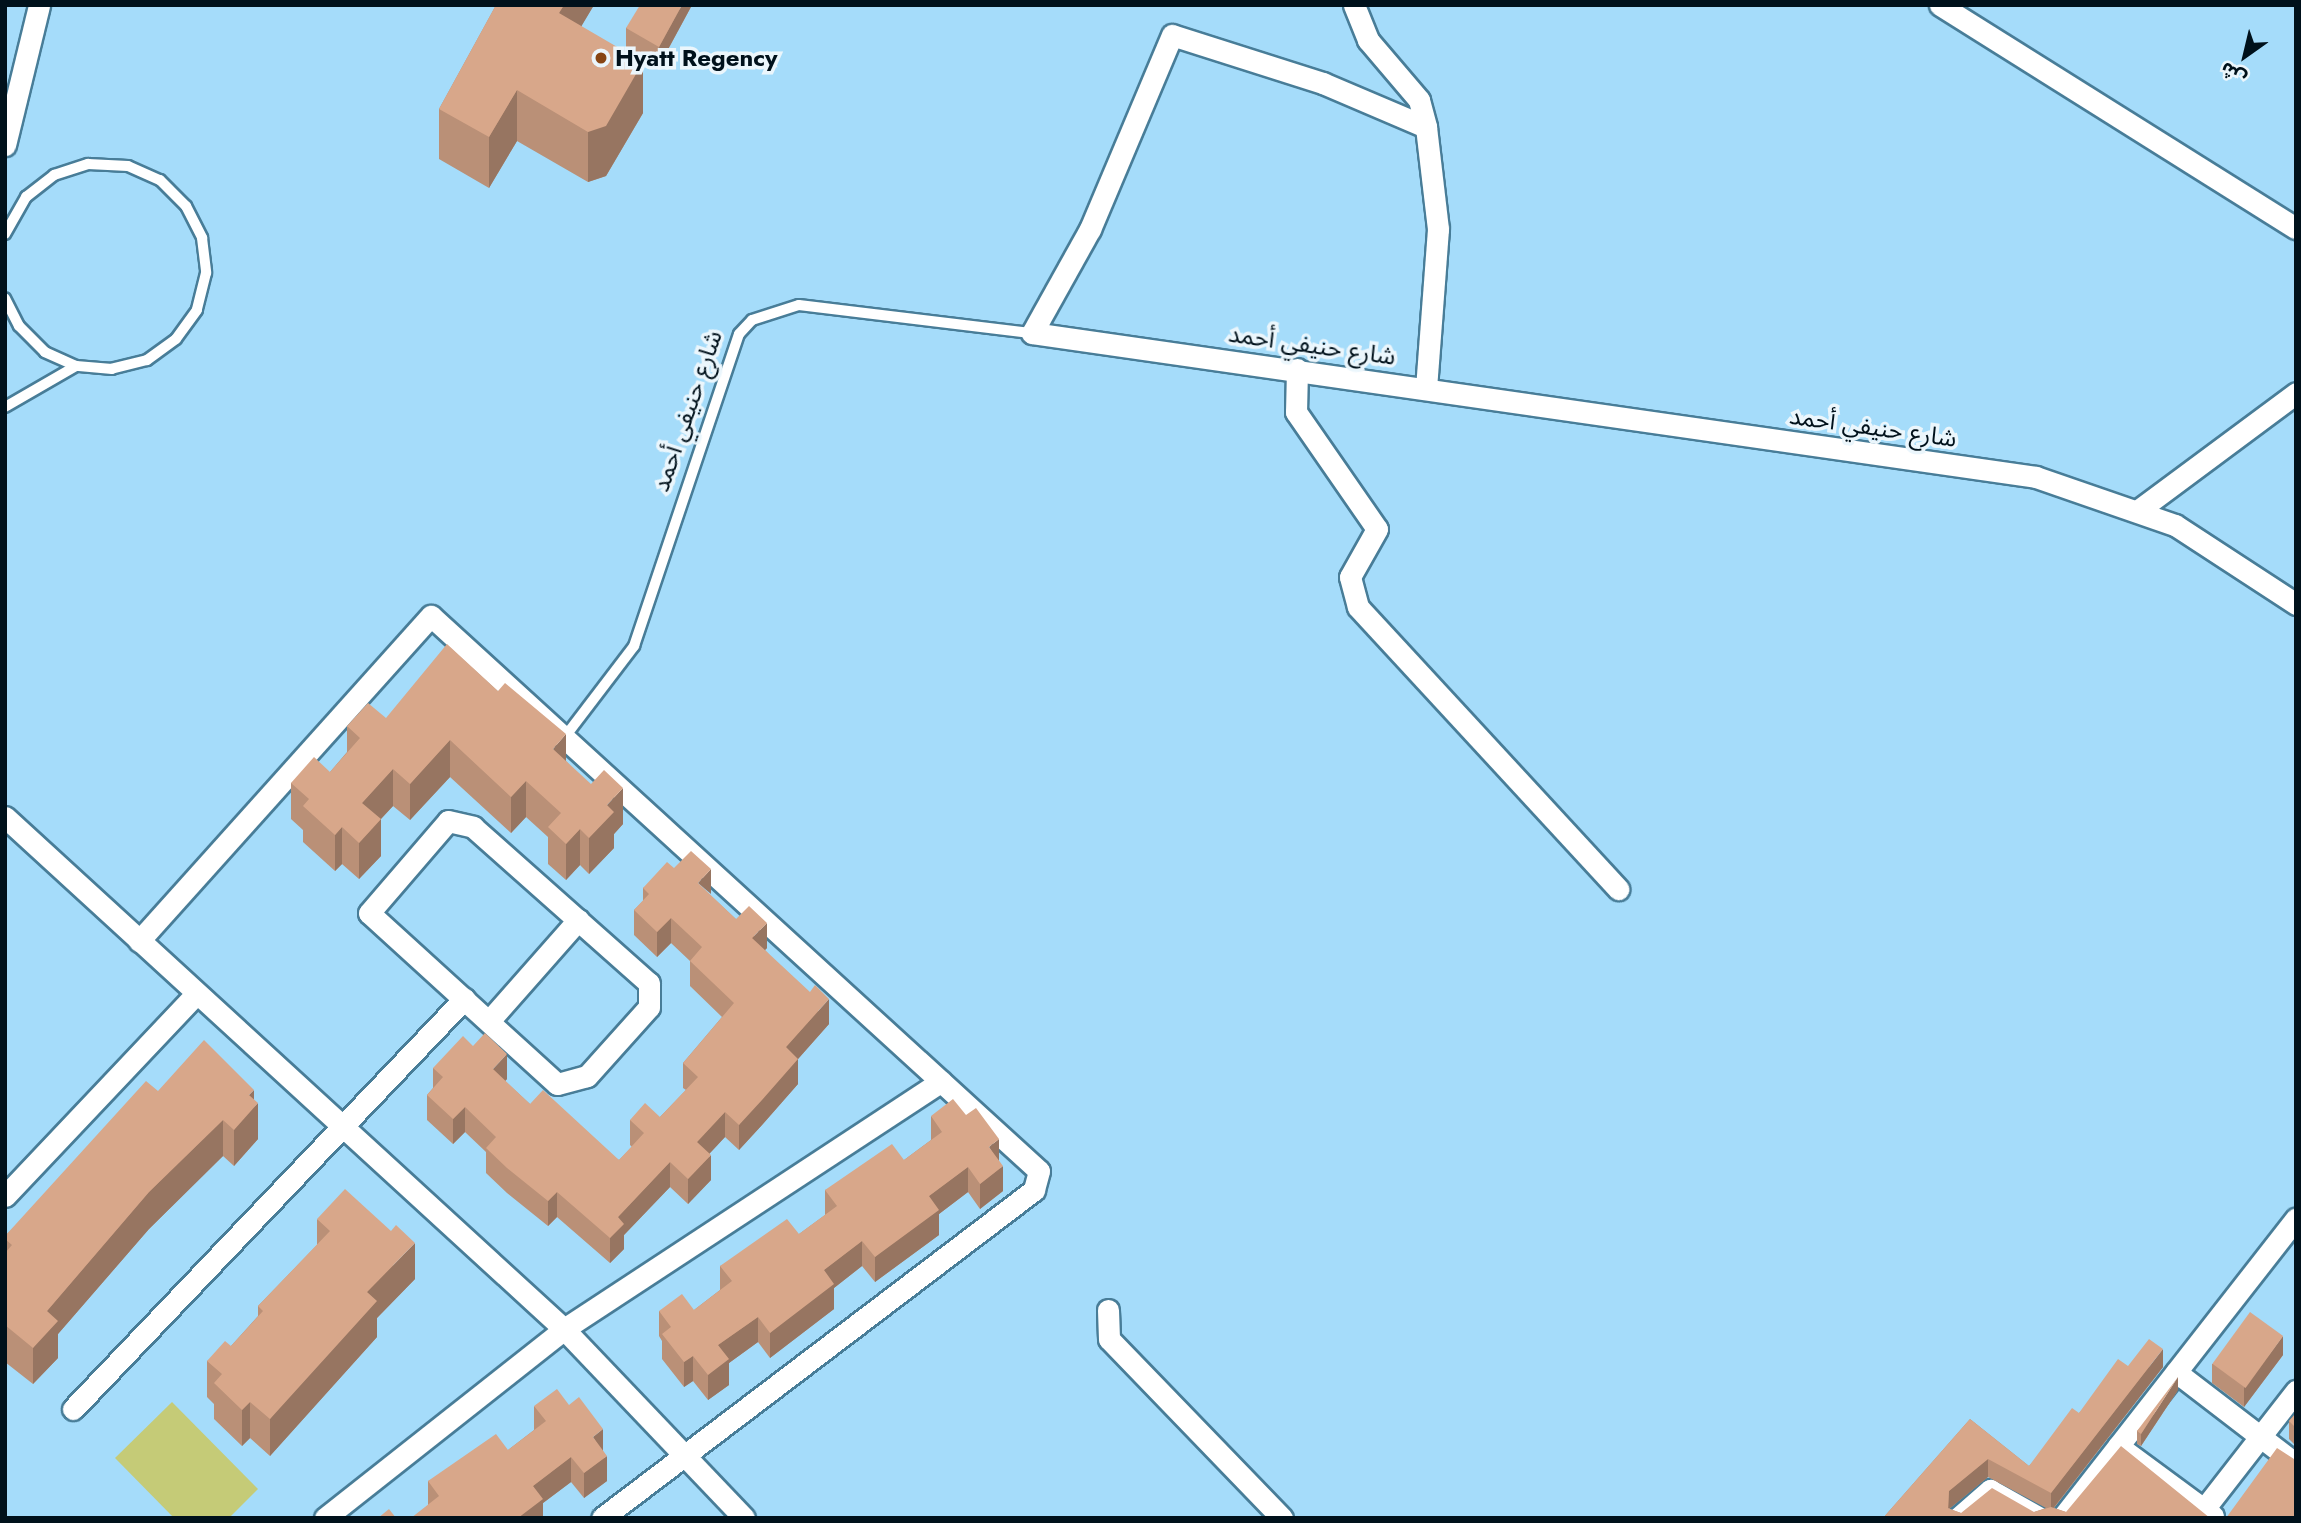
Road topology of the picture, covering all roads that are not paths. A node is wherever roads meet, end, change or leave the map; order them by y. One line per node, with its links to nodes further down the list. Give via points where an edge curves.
1 (39, 5): 5 (street)
2 (1354, 5): 4 (street, via 1368,40 1419,100)
3 (1940, 5): 6 (street)
4 (1426, 127): 9 (street, via 1323,83 1172,35 1090,229); 12 (street, via 1438,229)
5 (5, 145)
6 (2296, 228)
7 (5, 234): 10 (lane, via 26,197 54,175 88,164 128,166 160,180 186,206 202,238 206,273 197,310 176,339 147,360 112,369)
8 (5, 298): 10 (lane, via 19,326 45,352)
9 (1032, 332): 11 (street, شارع حنيفي أحمد); 17 (lane, شارع حنيفي أحمد, via 799,304 752,320 739,334 635,646)
10 (76, 366): 14 (lane)
11 (1297, 369): 12 (street, شارع حنيفي أحمد); 19 (street, via 1296,412 1377,529 1350,577 1358,607)
12 (1426, 388): 15 (street, شارع حنيفي أحمد, via 2036,477)
13 (2296, 393): 15 (street)
14 (5, 407)
15 (2140, 509): 16 (street, شارع حنيفي أحمد, via 2175,525)
16 (2296, 604)
17 (564, 737): 21 (street, via 431,616); 25 (street)
18 (5, 817): 21 (street)
19 (1618, 888)
20 (578, 920): 23 (street, via 472,827 448,821 369,913); 24 (street); 24 (street, via 649,983 649,1007 587,1076 557,1084)
21 (139, 941): 22 (street)
22 (196, 994): 26 (street); 27 (street)
23 (464, 999): 24 (street); 26 (street)
24 (489, 1021)
25 (941, 1081): 30 (street); 36 (street, via 1039,1171 1034,1190)
26 (344, 1128): 30 (street); 33 (street)
27 (5, 1196)
28 (2296, 1218): 31 (street)
29 (1108, 1310): 42 (street, via 1109,1339)
30 (564, 1329): 36 (street); 39 (street)
31 (2176, 1372): 34 (street); 35 (street)
32 (2296, 1391): 34 (street)
33 (73, 1409)
34 (2260, 1437): 37 (street); 38 (street)
35 (2118, 1446): 38 (street); 45 (street)
36 (690, 1454): 40 (street); 41 (street)
37 (2296, 1464)
38 (2209, 1513)
39 (325, 1518)
40 (603, 1518)
41 (744, 1518)
42 (1282, 1518)
43 (1958, 1518): 44 (street, via 1990,1490)
44 (2040, 1518)
45 (2062, 1518)

